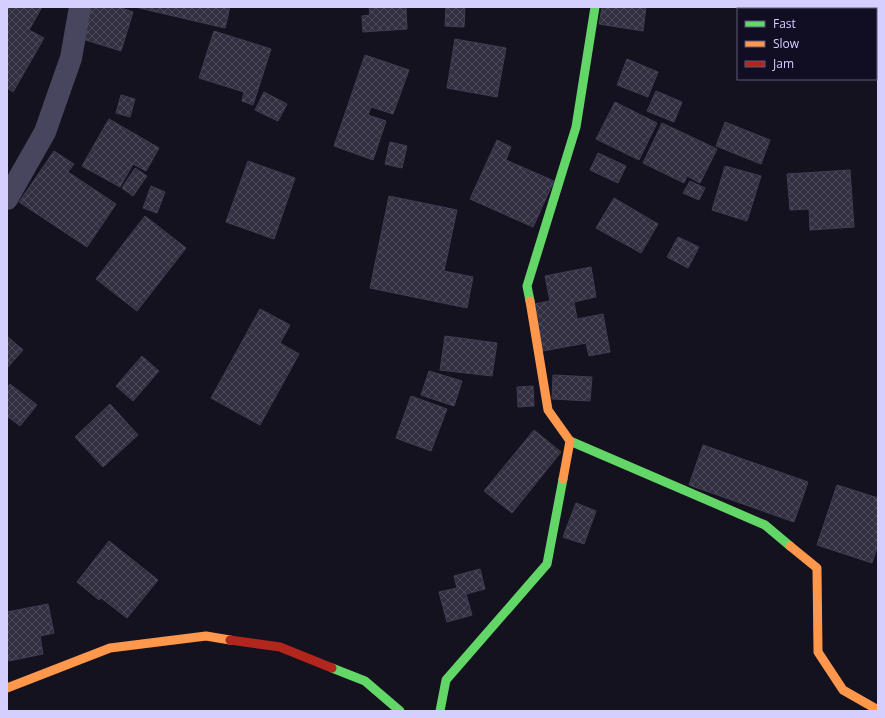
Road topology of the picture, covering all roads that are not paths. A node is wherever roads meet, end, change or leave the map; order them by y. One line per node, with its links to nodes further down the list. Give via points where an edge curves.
1 (80, 7): 3 (street, via 71,58 45,132)
2 (595, 7): 4 (street, via 576,127 527,286 548,410)
3 (7, 199)
4 (570, 441): 6 (street, via 765,525 817,568 818,652 843,690); 8 (street, via 547,564 446,680)
5 (7, 688): 7 (street, via 110,648 206,636 280,647 365,681)
6 (878, 710)
7 (400, 711)
8 (440, 711)

